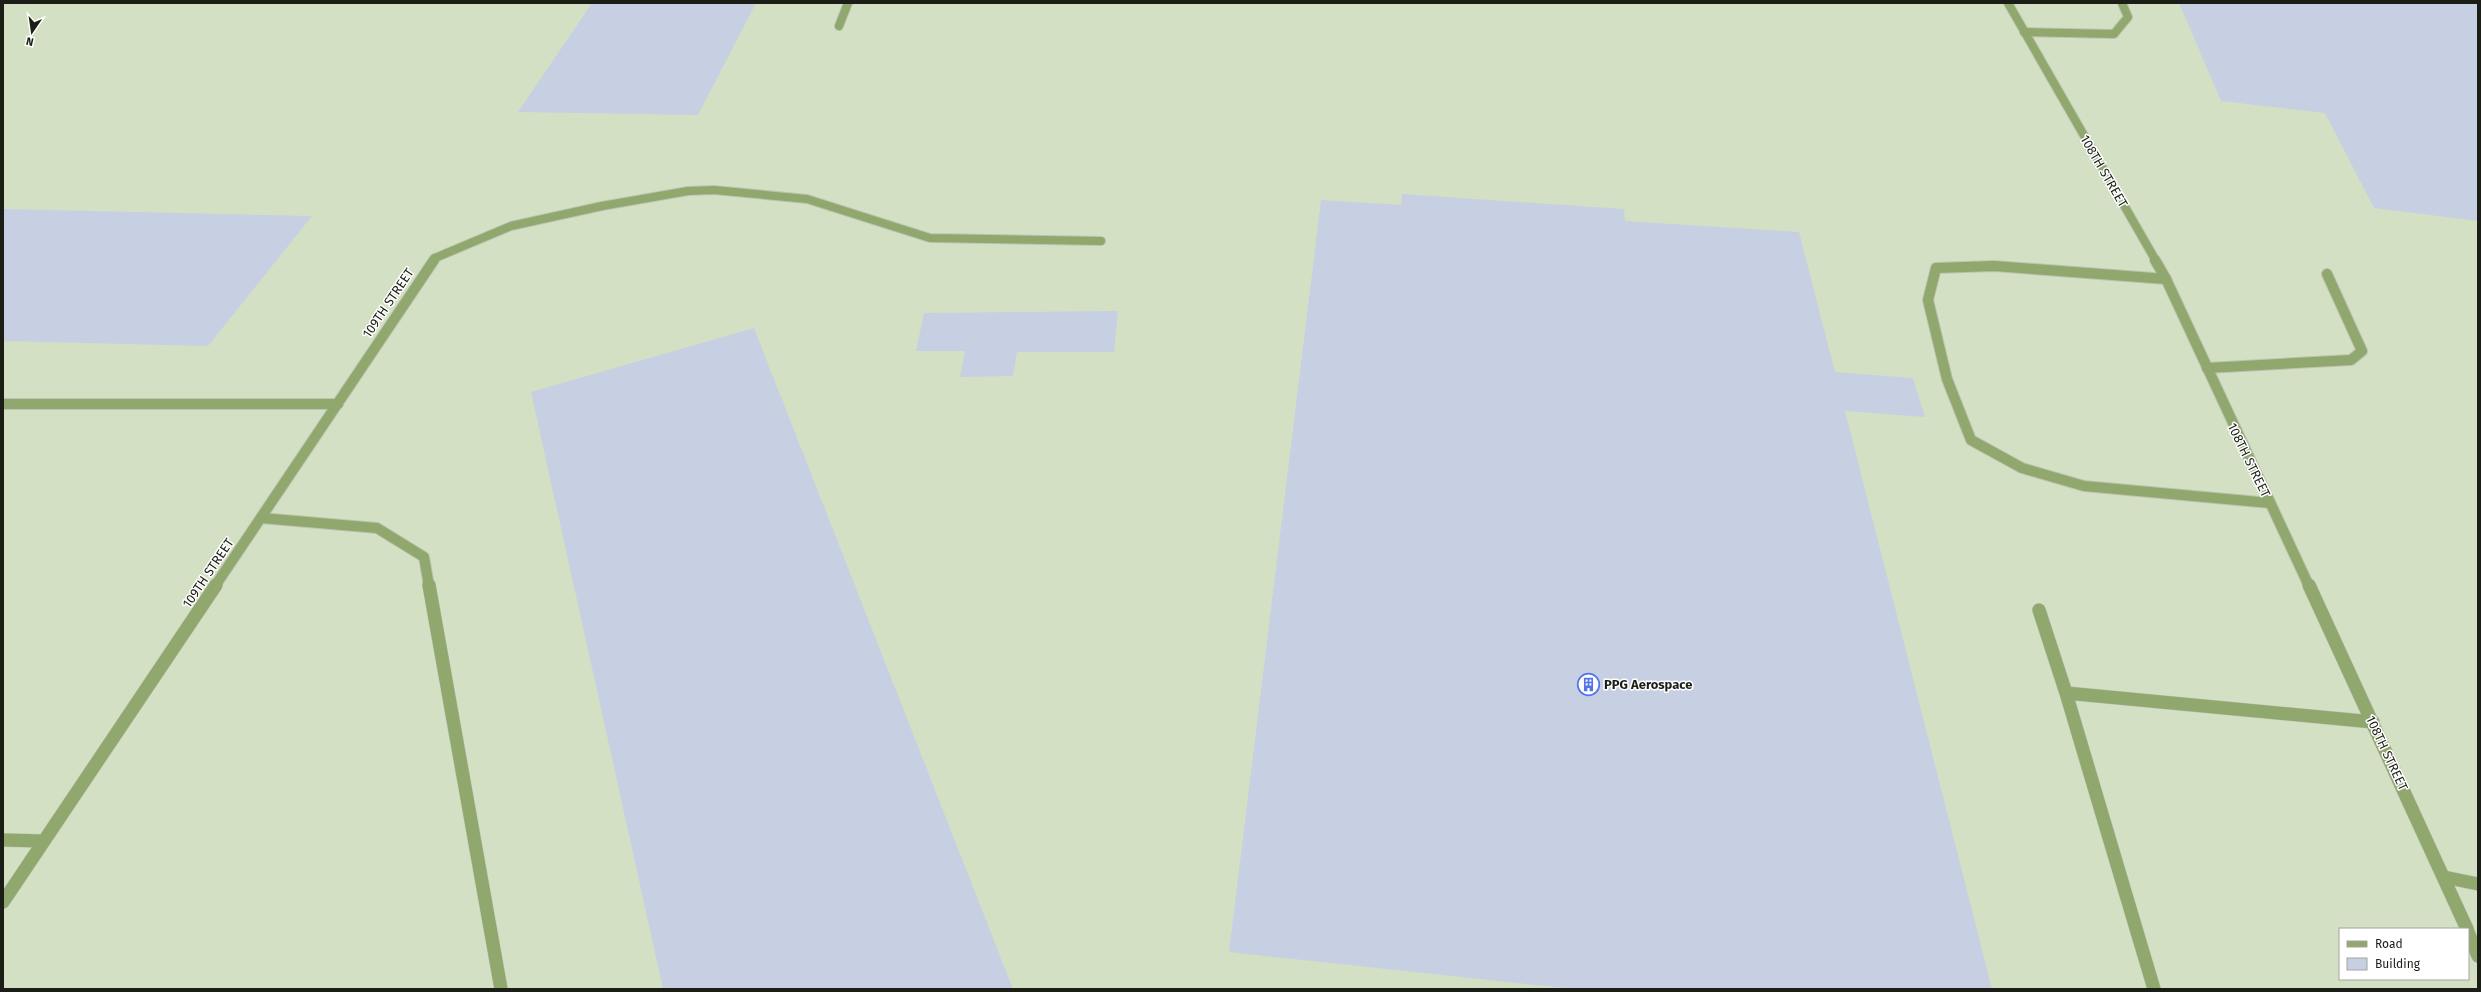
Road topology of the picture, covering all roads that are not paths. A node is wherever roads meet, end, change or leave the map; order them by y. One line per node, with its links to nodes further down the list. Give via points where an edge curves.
1 (848, 3): 4 (street)
2 (2008, 3): 5 (street, 108TH STREET)
3 (2122, 3): 5 (street, via 2128,16 2114,34)
4 (840, 26)
5 (2024, 32): 8 (street, 108TH STREET)
6 (1101, 241): 11 (street, 109TH STREET, via 930,238 807,199 714,190 688,191 602,206 511,226 435,258)
7 (2327, 274): 9 (street, via 2362,351 2351,360)
8 (2166, 279): 9 (street, 108TH STREET); 12 (street, via 1994,266 1936,268 1928,300 1947,379 1971,440 2022,468 2084,486)
9 (2207, 368): 12 (street, 108TH STREET)
10 (3, 404): 11 (street)
11 (338, 404): 13 (street, 109TH STREET)
12 (2270, 503): 16 (street, 108TH STREET)
13 (261, 518): 18 (street, 109TH STREET); 25 (street, via 377,528 424,556)
14 (2038, 610): 15 (street)
15 (2066, 694): 16 (street); 26 (street)
16 (2373, 722): 19 (street, 108TH STREET)
17 (3, 840): 18 (street)
18 (43, 841): 21 (street, 109TH STREET)
19 (2444, 878): 20 (street); 22 (street, 108TH STREET)
20 (2478, 884)
21 (3, 902)
22 (2467, 928)
23 (2469, 934): 24 (street)
24 (2478, 956)
25 (501, 989)
26 (2154, 989)

